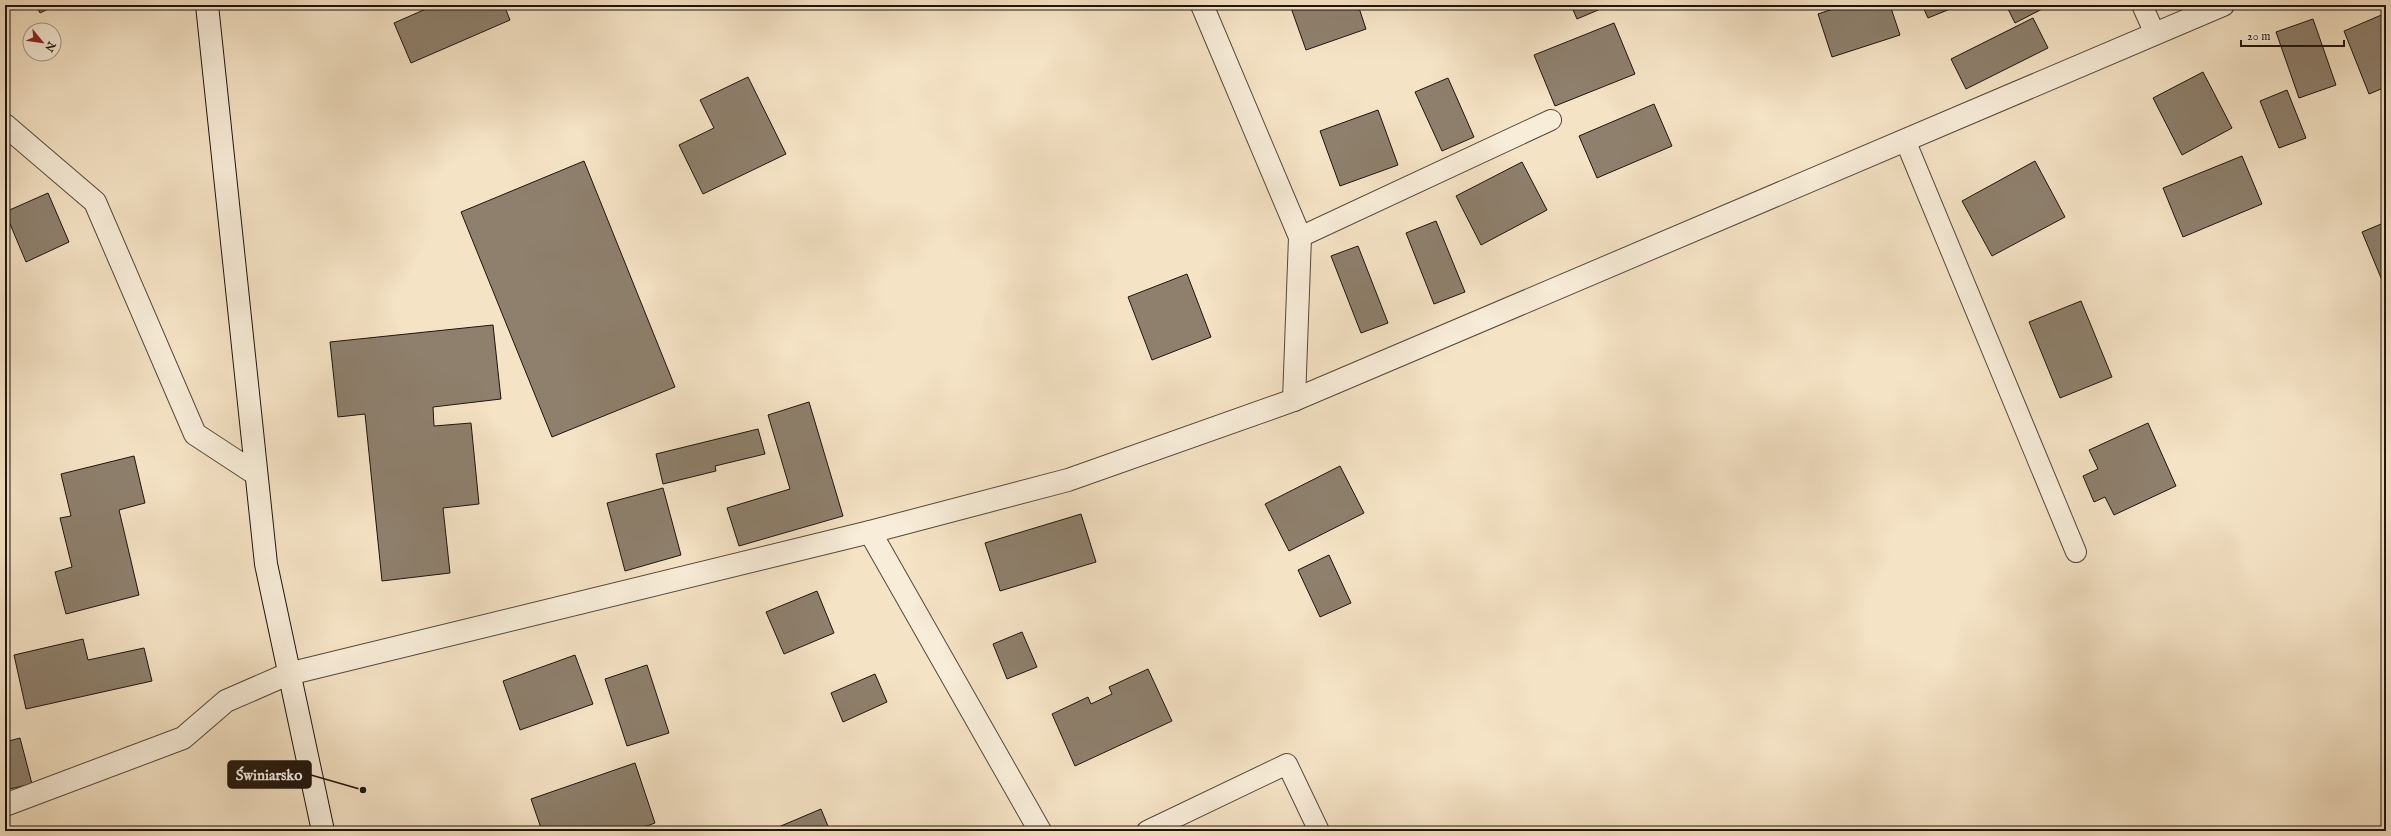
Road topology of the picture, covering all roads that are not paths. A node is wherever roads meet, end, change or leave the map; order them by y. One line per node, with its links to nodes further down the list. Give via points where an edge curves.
1 (207, 5): 11 (street)
2 (1202, 5): 9 (street)
3 (2142, 5): 5 (lane)
4 (2223, 5): 5 (street)
5 (2155, 34): 8 (street)
6 (1551, 120): 9 (lane)
7 (5, 125): 11 (street, via 95,202 195,434)
8 (1905, 140): 10 (street); 13 (lane)
9 (1300, 238): 10 (street)
10 (1294, 400): 12 (street, via 1068,480)
11 (256, 474): 14 (street, via 266,564)
12 (870, 532): 14 (street); 17 (street)
13 (2076, 552)
14 (288, 674): 15 (street, via 226,701 183,738); 16 (street)
15 (5, 805)
16 (323, 831)
17 (1040, 831)
18 (1147, 831): 19 (lane, via 1287,764)
19 (1319, 831)

